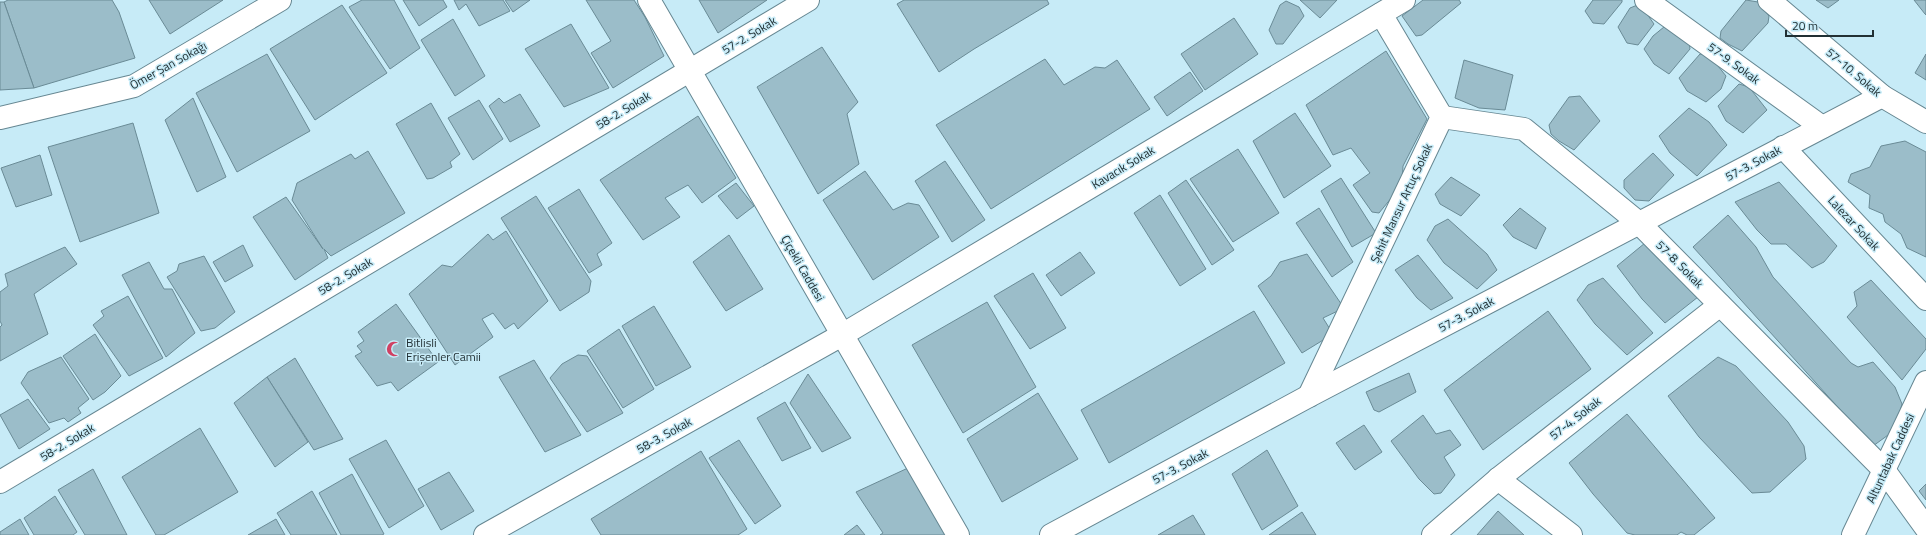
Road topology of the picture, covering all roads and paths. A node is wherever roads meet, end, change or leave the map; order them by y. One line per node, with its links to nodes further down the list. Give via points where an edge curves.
1 (280, 0): 11 (street, Ömer Şan Sokağı, via 134,86)
2 (649, 0): 8 (street, Çiçekli Caddesi)
3 (808, 0): 8 (street, 57-2. Sokak)
4 (1404, 0): 7 (street, Kavacık Sokak)
5 (1646, 0): 13 (street, 57-9. Sokak)
6 (1769, 0): 9 (street, 57-10. Sokak)
7 (1381, 14): 10 (street); 18 (street, Kavacık Sokak)
8 (690, 70): 18 (street, Çiçekli Caddesi); 23 (street, 58-2. Sokak)
9 (1882, 96): 12 (street, 57-10. Sokak); 13 (street, 57-3. Sokak)
10 (1442, 117): 15 (street, 57-8. Sokak, via 1524,130); 20 (street, Şehit Mansur Artuç Sokak)
11 (0, 118)
12 (1926, 122)
13 (1822, 127): 14 (street, 57-3. Sokak)
14 (1783, 148): 15 (street, 57-3. Sokak); 16 (street, Lalezar Sokak)
15 (1639, 223): 17 (street, 57-8. Sokak); 20 (street, 57-3. Sokak)
16 (1926, 299)
17 (1720, 305): 21 (street, 57-8. Sokak); 22 (street, 57-4. Sokak)
18 (842, 335): 25 (street, 58-3. Sokak); 26 (street, Çiçekli Caddesi)
19 (1926, 382): 21 (street, Altuntabak Caddesi)
20 (1309, 396): 27 (street, 57-3. Sokak)
21 (1884, 470): 24 (street, 57-8. Sokak); 30 (street, Altuntabak Caddesi)
22 (1498, 480): 28 (street, 57-4. Sokak); 29 (street)
23 (0, 482)
24 (1926, 528)
25 (485, 535)
26 (958, 535)
27 (1051, 535)
28 (1433, 535)
29 (1571, 535)
30 (1853, 535)

